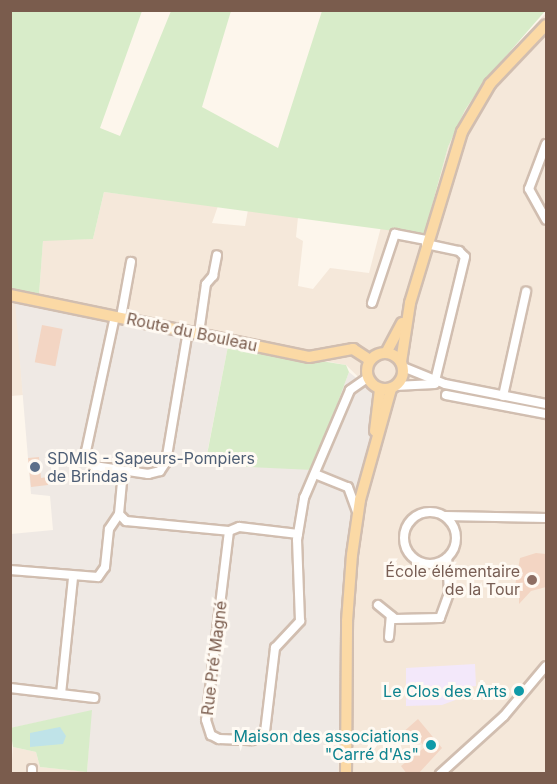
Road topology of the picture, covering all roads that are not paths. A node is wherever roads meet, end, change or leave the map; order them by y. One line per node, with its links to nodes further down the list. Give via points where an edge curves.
1 (546, 25): 4 (main road, via 479,100 453,154)
2 (546, 144): 3 (street, via 529,189)
3 (546, 220)
4 (427, 242): 9 (street, via 394,234); 10 (main road); 18 (street, via 459,251 465,258)
5 (217, 255): 13 (street, via 213,276 206,284)
6 (131, 262): 11 (street)
7 (526, 292): 22 (street)
8 (10, 295): 11 (main road, Route du Bouleau)
9 (372, 303)
10 (410, 303): 14 (main road); 16 (main road)
11 (118, 316): 12 (main road, Route du Bouleau); 25 (street, via 86,451 94,466)
12 (188, 331): 13 (main road, Route du Bouleau); 25 (street, via 166,462 159,471 148,474)
13 (199, 333): 15 (main road, Route du Bouleau, via 309,357 353,350)
14 (386, 353): 15 (main road); 16 (main road)
15 (370, 360): 17 (main road)
16 (402, 364): 18 (street); 20 (main road)
17 (367, 378): 20 (main road); 26 (street, Rue Pré Magné, via 350,390)
18 (435, 381): 19 (street)
19 (445, 384): 20 (street); 22 (street)
20 (389, 388): 28 (main road)
21 (446, 395): 24 (street)
22 (503, 396): 23 (street)
23 (546, 404)
24 (546, 414)
25 (123, 471): 27 (street)
26 (315, 474): 28 (street, via 348,487); 32 (street, Rue Pré Magné, via 304,498)
27 (119, 514): 31 (street, via 126,521); 35 (street, via 109,529 103,573 92,580)
28 (358, 514): 43 (main road, via 346,621)
29 (445, 516): 30 (street); 33 (street, via 456,536); 33 (street, via 419,513 403,535 413,559 430,564)
30 (546, 518)
31 (229, 531): 32 (street, via 239,527); 32 (street, Rue Pré Magné, via 206,720 211,735 228,740 252,740 265,732 275,648 300,621)
32 (298, 534)
33 (447, 558): 37 (street, via 449,593 440,618 420,622)
34 (10, 570): 35 (street)
35 (73, 578): 41 (street)
36 (378, 605): 37 (street)
37 (391, 616): 38 (street)
38 (389, 637)
39 (546, 666): 44 (street, via 504,716)
40 (10, 688): 41 (street)
41 (61, 694): 42 (street)
42 (94, 698)
43 (345, 773)
44 (440, 774)

